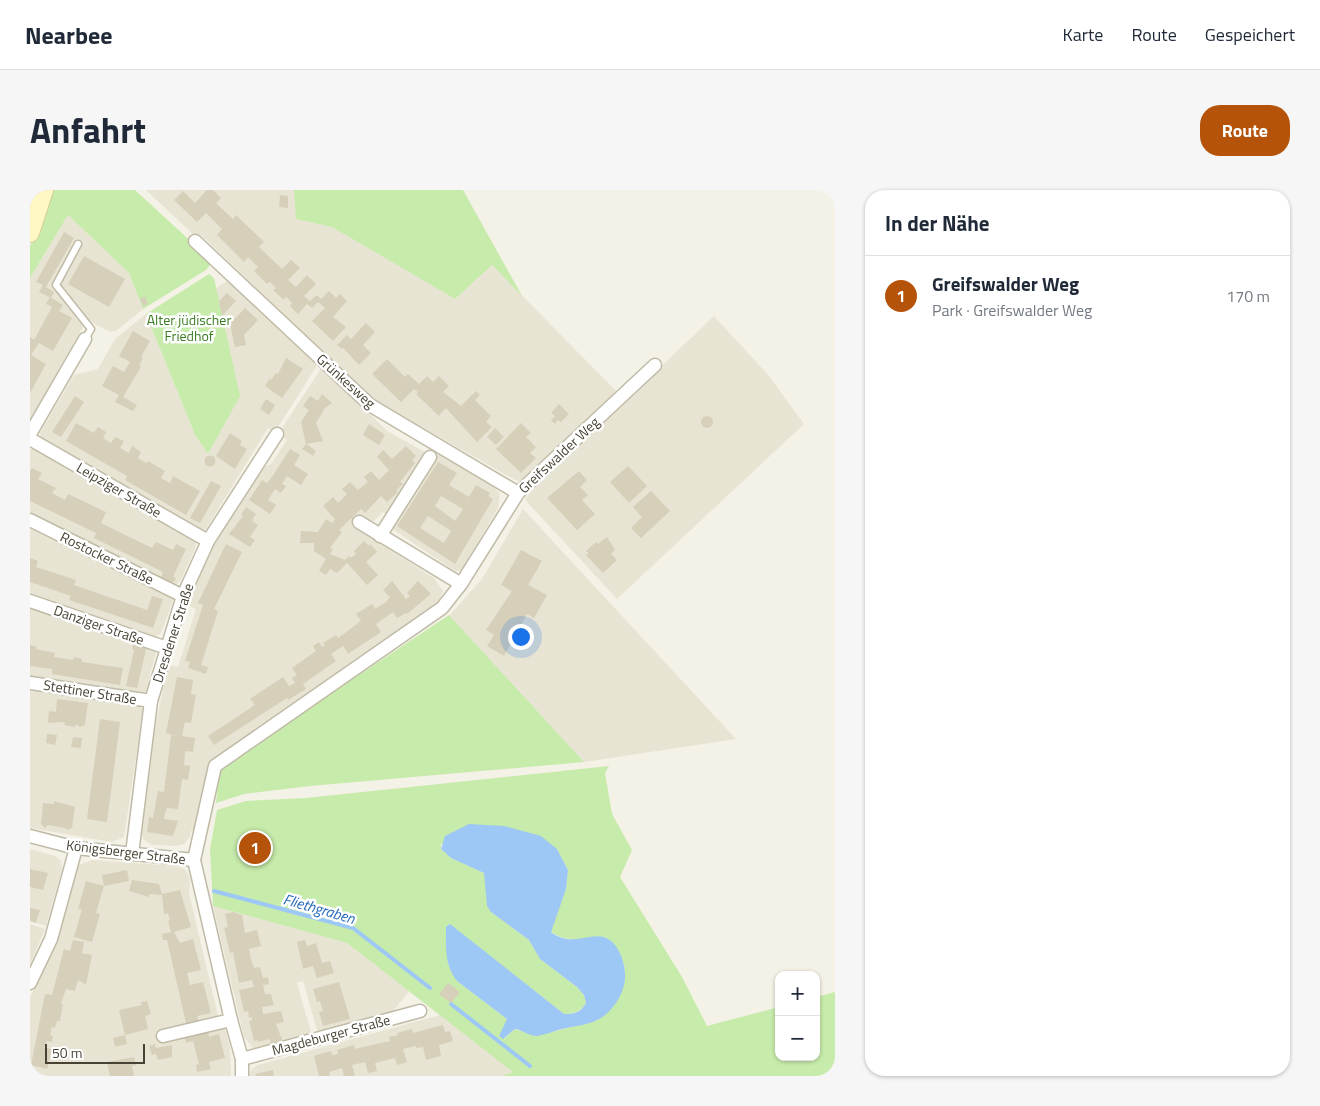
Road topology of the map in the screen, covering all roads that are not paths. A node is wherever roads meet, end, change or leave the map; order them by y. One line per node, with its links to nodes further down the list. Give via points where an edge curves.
1 (44, 190): 2 (main road)
2 (30, 233)
3 (195, 241): 11 (street, Grünkesweg, via 370,405)
4 (78, 244): 5 (lane, via 56,285 91,329)
5 (85, 339): 7 (street)
6 (655, 365): 11 (street, Greifswalder Weg)
7 (30, 434)
8 (277, 434): 15 (street, Dresdener Straße)
9 (30, 439): 15 (street, Leipziger Straße)
10 (430, 457): 14 (street)
11 (518, 493): 16 (street, Greifswalder Weg)
12 (30, 520): 17 (street, Rostocker Straße)
13 (359, 522): 14 (street)
14 (380, 536): 16 (street)
15 (208, 541): 17 (street, Dresdener Straße)
16 (461, 584): 25 (street, Greifswalder Weg, via 442,608 215,766)
17 (184, 596): 19 (street, Dresdener Straße)
18 (30, 601): 19 (street, Danziger Straße)
19 (167, 648): 21 (street, Dresdener Straße)
20 (30, 683): 21 (street, Stettiner Straße)
21 (151, 702): 24 (street, Dresdener Straße)
22 (30, 836): 23 (street, Königsberger Straße)
23 (76, 848): 24 (street, Königsberger Straße); 26 (street, via 51,939)
24 (132, 854): 25 (street, Königsberger Straße)
25 (194, 860): 28 (street)
26 (30, 983)
27 (420, 1011): 30 (street, Magdeburger Straße)
28 (231, 1020): 29 (street); 30 (street)
29 (163, 1036)
30 (242, 1059): 31 (street)
31 (242, 1076)

